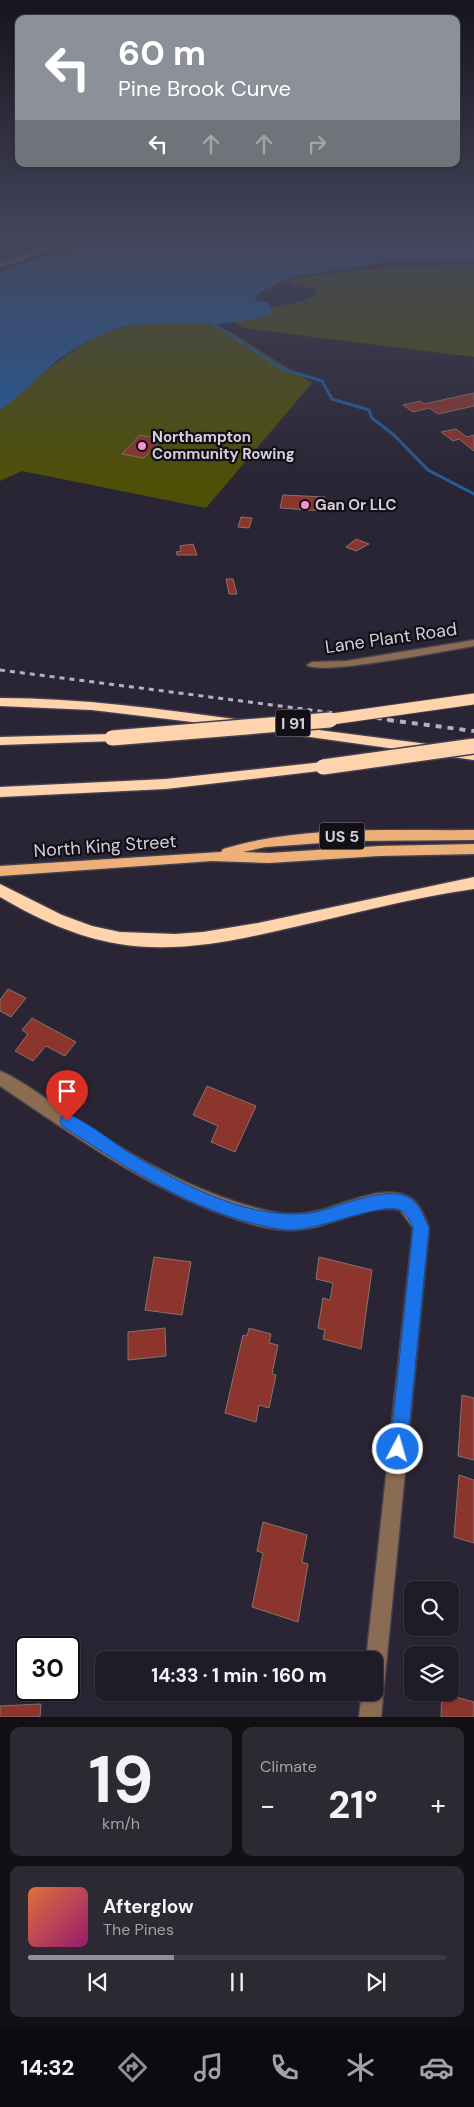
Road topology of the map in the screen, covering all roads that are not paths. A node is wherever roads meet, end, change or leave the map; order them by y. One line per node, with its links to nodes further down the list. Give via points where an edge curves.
1 (474, 643): 2 (street, Lane Plant Road, via 346,664)
2 (312, 665)
3 (474, 699): 5 (highway, I 91, bridge, via 290,724 112,738)
4 (0, 702): 7 (highway, via 128,708)
5 (0, 741)
6 (474, 746): 8 (highway, bridge, via 166,784)
7 (474, 755)
8 (0, 792)
9 (474, 835): 11 (main road, North King Street / US 5, via 350,836 266,842)
10 (474, 849): 11 (main road, North King Street / US 5, via 269,858)
11 (212, 856): 12 (main road, North King Street / US 5)
12 (0, 870)
13 (474, 883): 14 (highway, via 240,934 200,940 158,941 116,937 74,927 40,913)
14 (0, 890)
15 (0, 1078): 16 (street, via 151,1175 221,1206 268,1220 292,1222 315,1220 374,1203 394,1201 406,1204 416,1216 421,1228)
16 (378, 1651)
17 (372, 1701): 18 (street)
18 (370, 1717)

